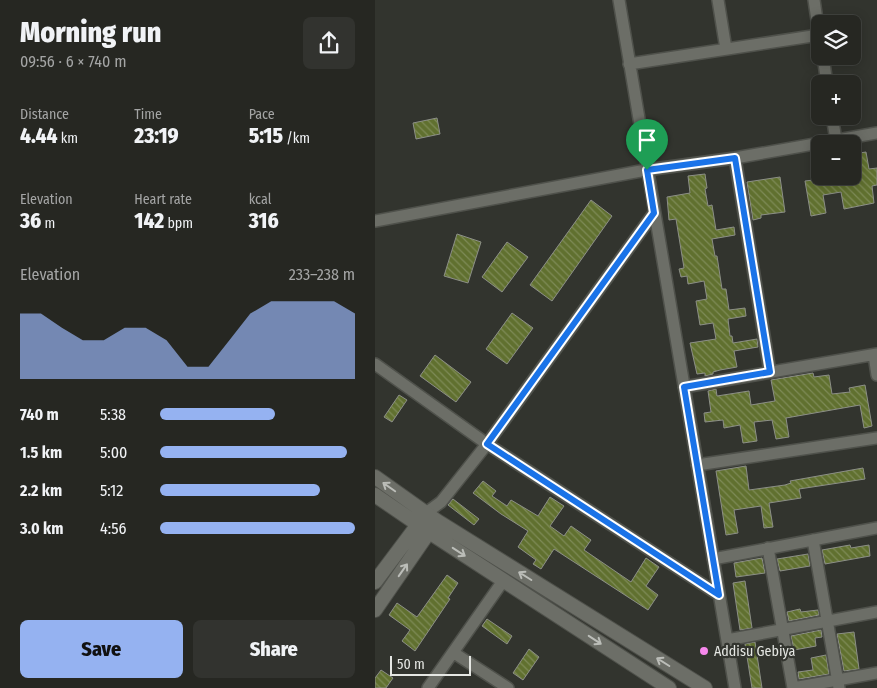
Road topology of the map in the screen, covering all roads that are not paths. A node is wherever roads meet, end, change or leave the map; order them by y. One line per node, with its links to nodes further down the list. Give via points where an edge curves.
1 (619, 0): 7 (street)
2 (718, 0): 6 (street)
3 (813, 0): 4 (street)
4 (816, 15)
5 (811, 39): 6 (street)
6 (726, 49): 7 (street)
7 (629, 64): 12 (street)
8 (877, 133): 9 (street)
9 (861, 136)
10 (811, 144): 11 (street)
11 (735, 158): 12 (street); 17 (street)
12 (647, 170): 13 (street); 14 (street)
13 (654, 213): 19 (street); 21 (street)
14 (375, 221)
15 (875, 354): 17 (street); 18 (street)
16 (375, 364): 21 (street)
17 (770, 372): 19 (street)
18 (877, 375)
19 (684, 387): 22 (street)
20 (877, 438): 22 (street)
21 (487, 444): 25 (street); 32 (street)
22 (697, 465): 29 (street)
23 (375, 477): 25 (main road, one-way to 23)
24 (375, 495): 25 (main road)
25 (427, 523): 30 (main road, one-way to 30); 31 (main road); 33 (main road, one-way to 25); 44 (main road, one-way to 25)
26 (877, 528): 27 (street)
27 (813, 540): 28 (street); 35 (street)
28 (768, 548): 29 (street); 36 (street)
29 (713, 559): 32 (street)
30 (503, 581): 38 (street); 43 (main road, one-way to 43)
31 (375, 582)
32 (719, 595): 37 (street)
33 (375, 610)
34 (877, 612): 35 (street)
35 (827, 622): 36 (street); 40 (street)
36 (782, 630): 37 (street); 46 (street)
37 (727, 640): 45 (street)
38 (454, 653): 41 (street); 42 (street)
39 (877, 673): 40 (street)
40 (838, 684): 46 (street)
41 (428, 688)
42 (508, 688)
43 (669, 688)
44 (705, 688)
45 (735, 688)
46 (793, 688)

